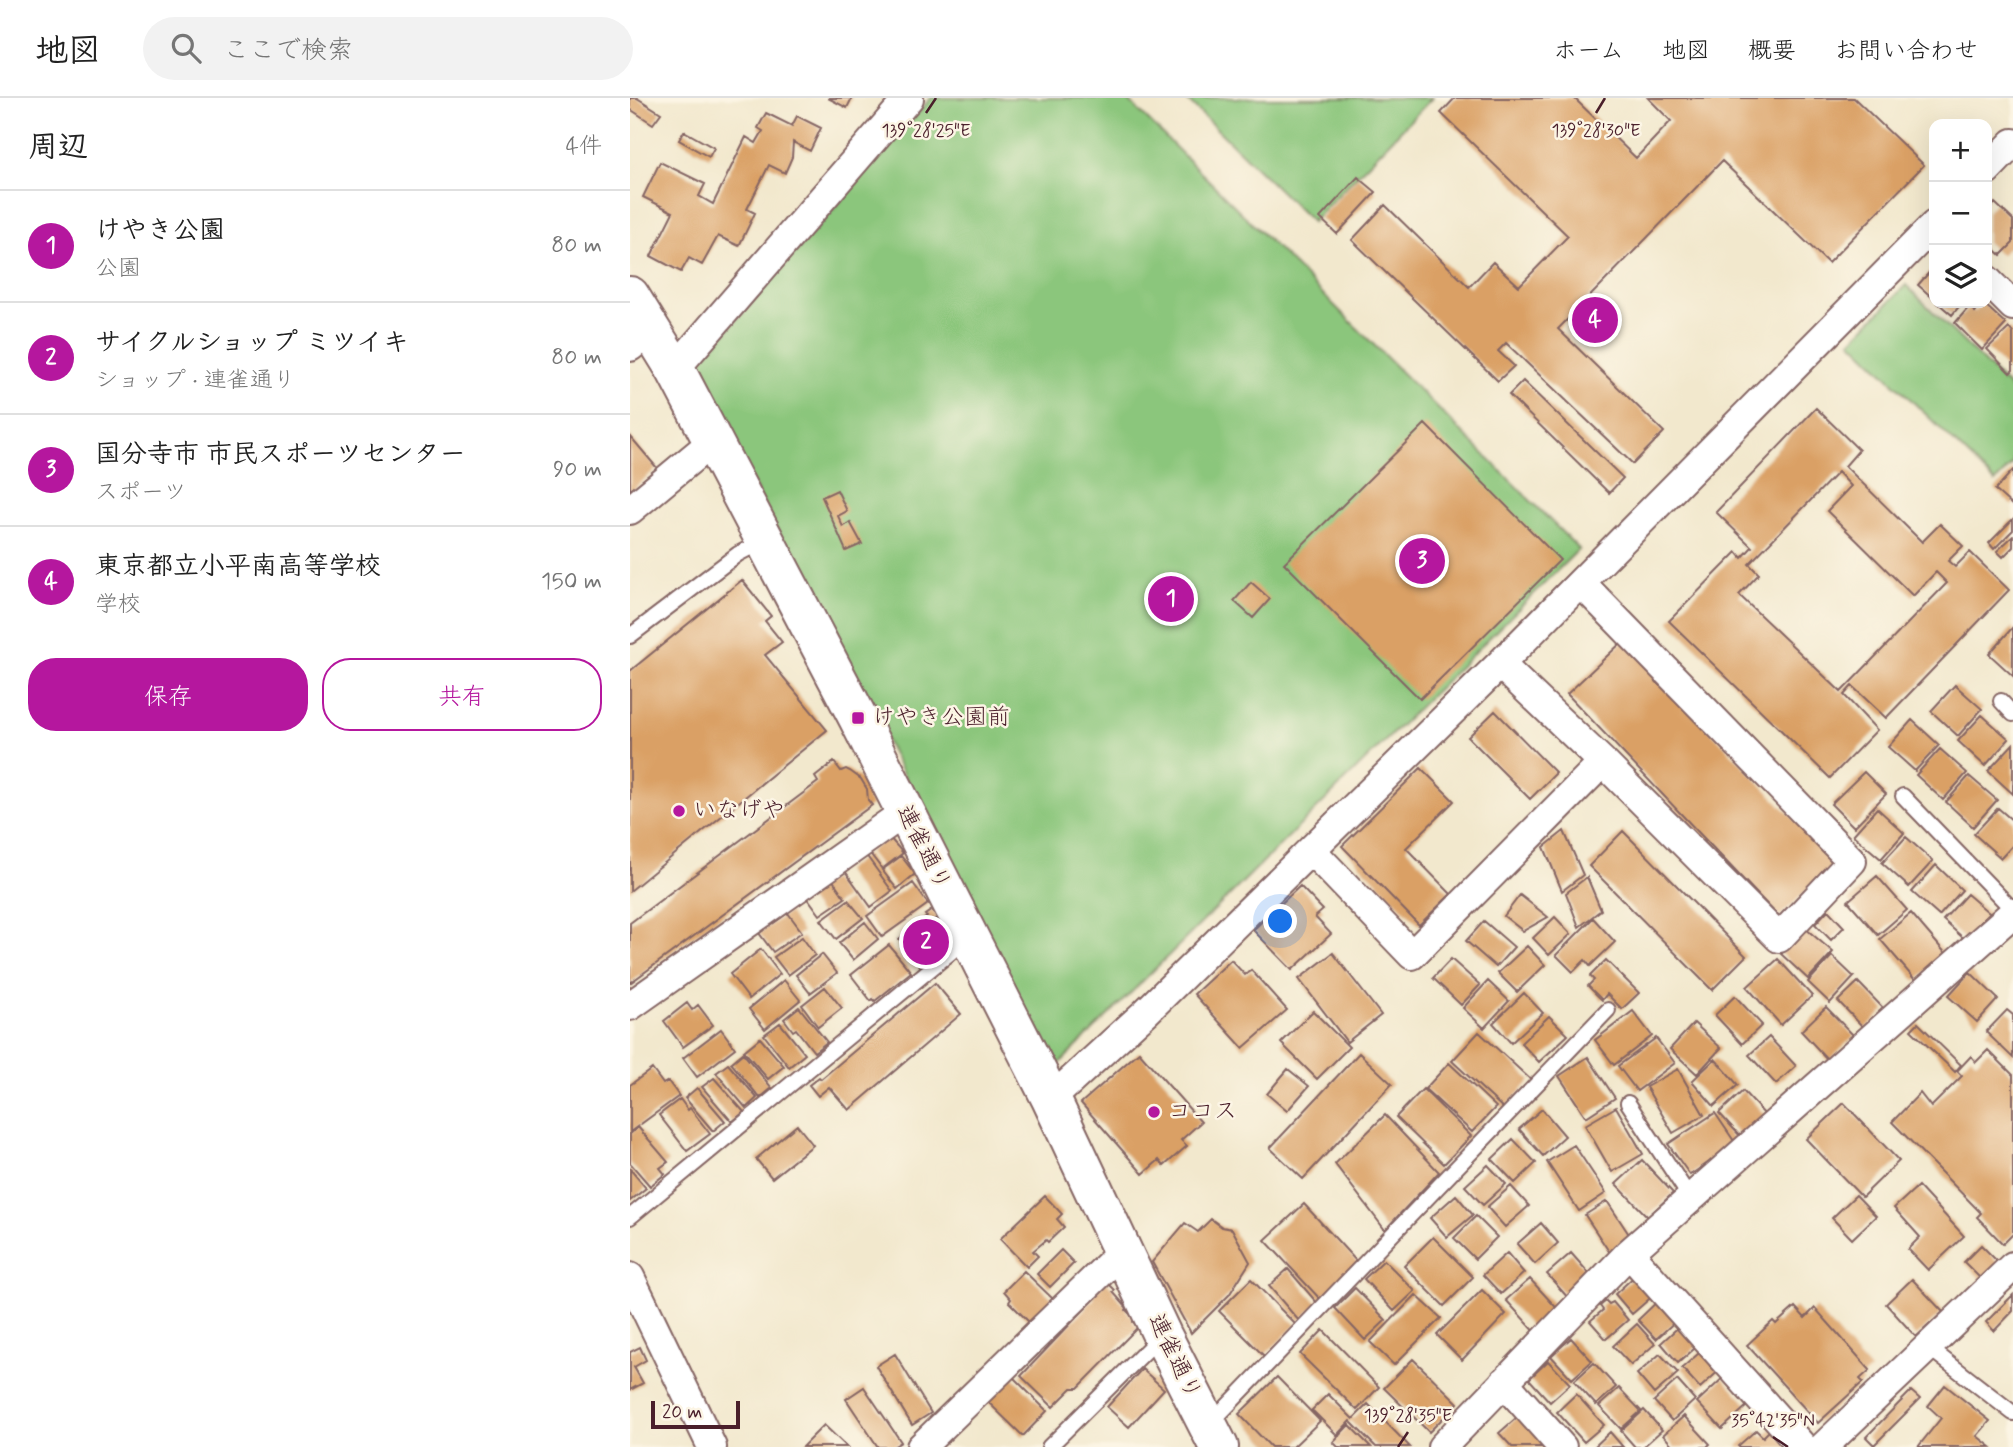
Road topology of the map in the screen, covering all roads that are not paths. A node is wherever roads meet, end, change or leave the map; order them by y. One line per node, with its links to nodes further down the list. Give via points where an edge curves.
1 (909, 98): 9 (street)
2 (2013, 143): 3 (street)
3 (1992, 165)
4 (1929, 231): 13 (street)
5 (1992, 284): 7 (street)
6 (630, 296): 8 (main road, 連雀通り)
7 (2013, 306)
8 (640, 338): 9 (main road, 連雀通り)
9 (675, 369): 10 (main road, 連雀通り)
10 (712, 441): 11 (street); 12 (main road, 連雀通り)
11 (630, 510)
12 (764, 540): 14 (lane, via 738,554); 20 (main road, 連雀通り)
13 (1580, 583): 15 (street); 18 (street, via 1852,861 1779,938)
14 (630, 636)
15 (1500, 664): 18 (street); 21 (street)
16 (2001, 701): 17 (lane)
17 (2013, 714)
18 (1603, 762): 21 (street, via 1412,955)
19 (1903, 796): 22 (lane)
20 (905, 812): 23 (main road, 連雀通り); 24 (street)
21 (1311, 850): 26 (street)
22 (2013, 912): 28 (street)
23 (969, 937): 26 (main road, 連雀通り); 29 (lane)
24 (630, 1006)
25 (1608, 1010): 38 (lane)
26 (1051, 1099): 30 (main road, 連雀通り)
27 (1628, 1103): 28 (lane)
28 (1691, 1199): 31 (street)
29 (630, 1217)
30 (1123, 1251): 34 (main road, 連雀通り); 40 (street)
31 (1629, 1253): 36 (street); 44 (street)
32 (2013, 1266): 35 (street)
33 (630, 1277): 39 (street)
34 (1162, 1335): 38 (main road, 連雀通り); 41 (lane)
35 (1928, 1347): 37 (lane); 45 (street)
36 (1504, 1382): 42 (street); 43 (street)
37 (2013, 1413)
38 (1214, 1436)
39 (712, 1447)
40 (920, 1447)
41 (1049, 1447)
42 (1442, 1447)
43 (1562, 1447)
44 (1803, 1447)
45 (1823, 1447)

